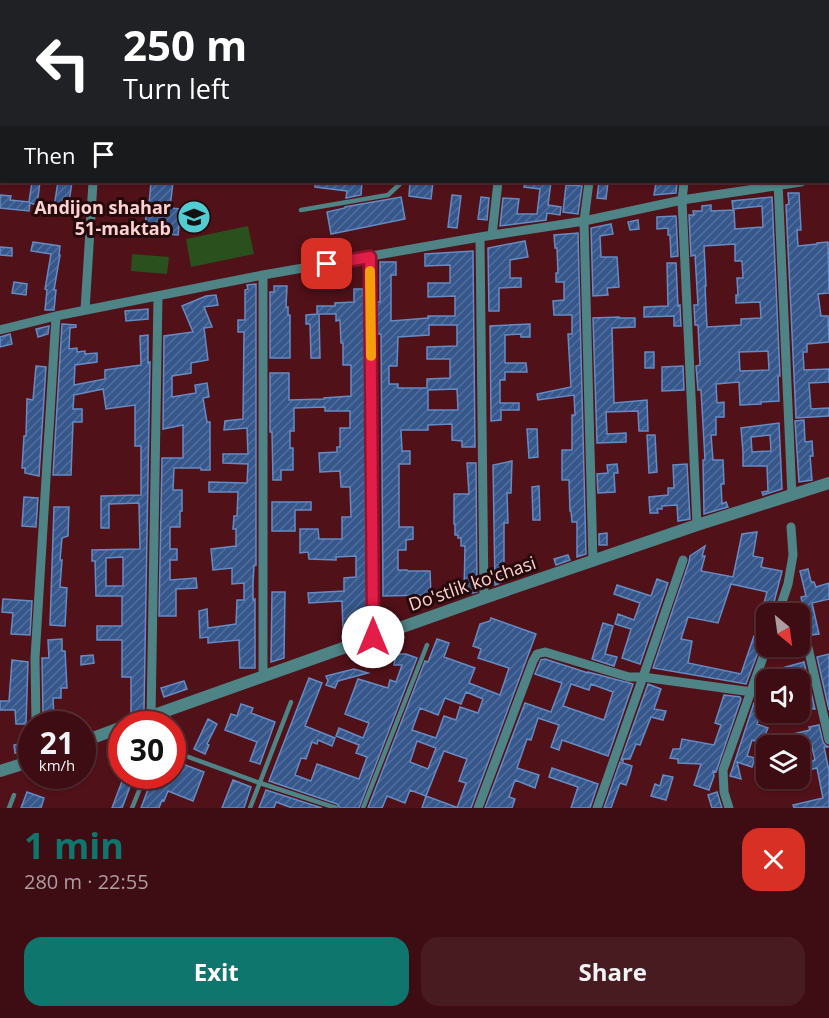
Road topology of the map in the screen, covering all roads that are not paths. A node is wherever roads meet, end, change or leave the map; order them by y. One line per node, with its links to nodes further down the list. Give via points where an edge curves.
1 (93, 183): 15 (street)
2 (401, 183): 8 (lane, via 388,195)
3 (498, 183): 10 (street)
4 (589, 183): 9 (street)
5 (684, 183): 7 (street)
6 (778, 183): 7 (street); 19 (street)
7 (682, 200): 9 (street); 20 (street)
8 (301, 210)
9 (584, 221): 10 (street); 23 (street)
10 (492, 235): 11 (street)
11 (480, 237): 12 (street); 24 (street)
12 (370, 257): 13 (street); 26 (street)
13 (263, 275): 14 (street); 30 (street)
14 (158, 296): 15 (street); 36 (street)
15 (85, 310): 16 (street)
16 (56, 316): 17 (street); 35 (street, via 35,658)
17 (0, 330)
18 (829, 483): 19 (street, Do'stlik ko'chasi)
19 (792, 496): 20 (street, Do'stlik ko'chasi)
20 (697, 525): 23 (street, Do'stlik ko'chasi)
21 (791, 527): 25 (street, via 793,555)
22 (683, 560): 31 (street)
23 (593, 561): 24 (street, Do'stlik ko'chasi)
24 (484, 598): 26 (street, Do'stlik ko'chasi)
25 (782, 603)
26 (373, 637): 30 (street, Do'stlik ko'chasi)
27 (427, 645): 48 (lane)
28 (810, 656): 37 (street)
29 (763, 657): 32 (street)
30 (263, 676): 34 (street, Do'stlik ko'chasi)
31 (643, 677): 32 (street); 49 (street, via 628,677 545,652 537,654); 50 (street)
32 (752, 692): 51 (street, via 723,770)
33 (291, 702): 41 (lane)
34 (167, 710)
35 (36, 711)
36 (151, 711)
37 (829, 740)
38 (186, 756): 41 (lane)
39 (18, 765): 40 (street)
40 (0, 771)
41 (260, 783): 46 (lane); 47 (lane)
42 (140, 789): 45 (lane)
43 (14, 795): 44 (lane)
44 (9, 808)
45 (132, 808)
46 (250, 808)
47 (336, 808)
48 (363, 808)
49 (478, 808)
50 (597, 808)
51 (729, 808)

